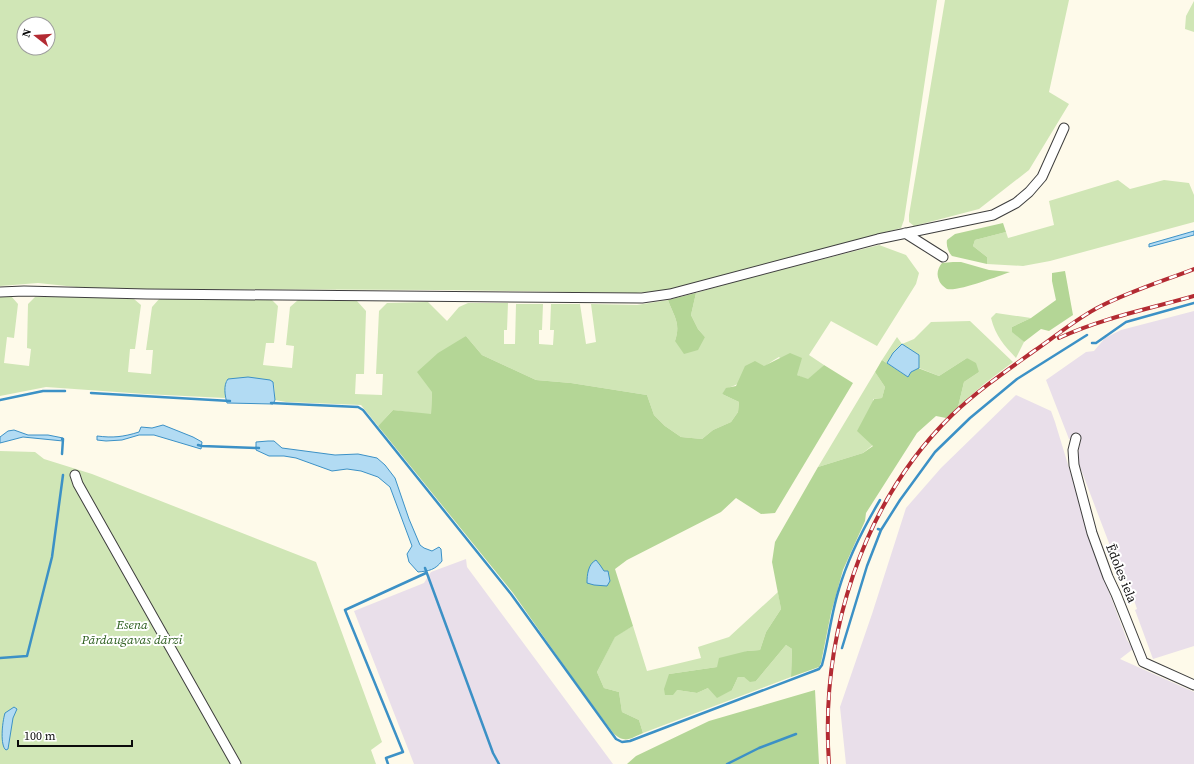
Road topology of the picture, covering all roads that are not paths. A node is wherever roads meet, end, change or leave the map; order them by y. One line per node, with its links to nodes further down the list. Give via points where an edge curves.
1 (1064, 128): 2 (street, via 1042,177 1016,203 992,215)
2 (906, 233): 3 (street); 4 (street, via 670,294 642,298)
3 (943, 257)
4 (0, 292)
5 (1076, 438): 7 (street, Ēdoles iela, via 1074,465 1092,533 1143,662)
6 (74, 475): 8 (street)
7 (1194, 685)
8 (236, 764)

